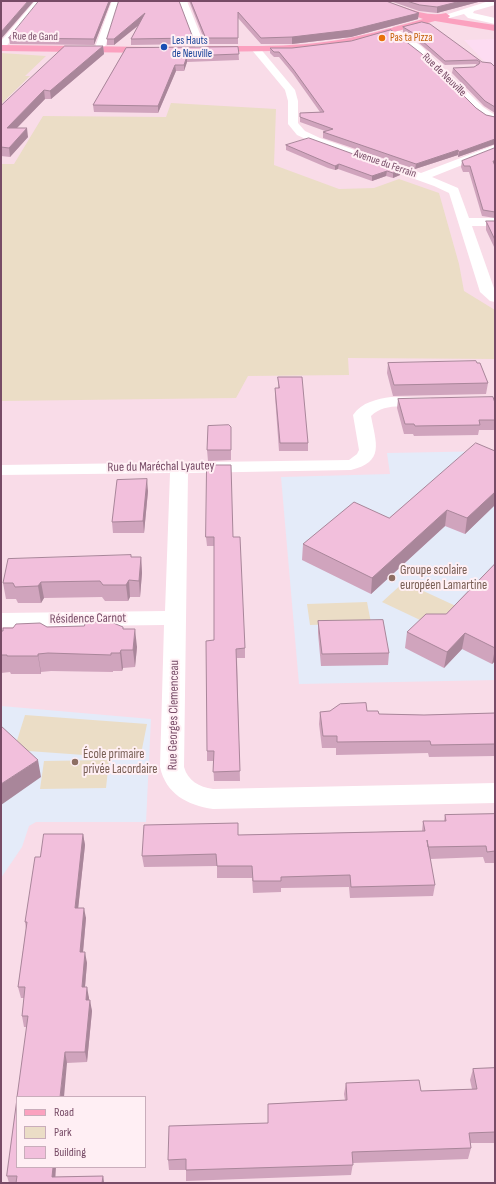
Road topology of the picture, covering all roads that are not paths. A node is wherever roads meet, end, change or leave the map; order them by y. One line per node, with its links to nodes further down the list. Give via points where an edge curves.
1 (39, 1): 13 (street)
2 (116, 1): 16 (street)
3 (184, 1): 14 (street)
4 (378, 1): 9 (main road)
5 (398, 1): 8 (main road)
6 (495, 2): 7 (main road)
7 (470, 9): 8 (main road); 10 (main road, via 468,14 471,16)
8 (446, 16): 9 (main road); 10 (main road)
9 (433, 19): 11 (main road); 12 (main road)
10 (495, 22)
11 (495, 28)
12 (392, 30): 15 (main road, via 335,43); 18 (street, Rue de Neuville)
13 (1, 47): 16 (main road, Rue de Gand)
14 (197, 49): 15 (main road)
15 (256, 49): 22 (street, Avenue du Ferrain, via 290,90 293,101 293,124 298,131 316,140)
16 (99, 50): 17 (main road, Rue de Gand)
17 (163, 50)
18 (441, 70): 19 (street); 20 (street, Rue de Neuville, via 483,114)
19 (452, 70)
20 (495, 119)
21 (495, 148): 22 (street)
22 (422, 177): 23 (street, Avenue du Ferrain, via 454,191)
23 (464, 222): 24 (street); 25 (street, Avenue du Ferrain, via 487,292)
24 (495, 222)
25 (495, 298)
26 (441, 401): 27 (street, Rue du Maréchal Lyautey, via 396,402 371,407 365,411 362,415 367,455 363,460 351,465)
27 (179, 467): 28 (street, Rue du Maréchal Lyautey); 29 (street, Rue Georges Clemenceau)
28 (1, 470)
29 (175, 618): 30 (street, Résidence Carnot); 31 (street, Rue Georges Clemenceau, via 173,777 194,795 214,799)
30 (1, 620)
31 (495, 793)

